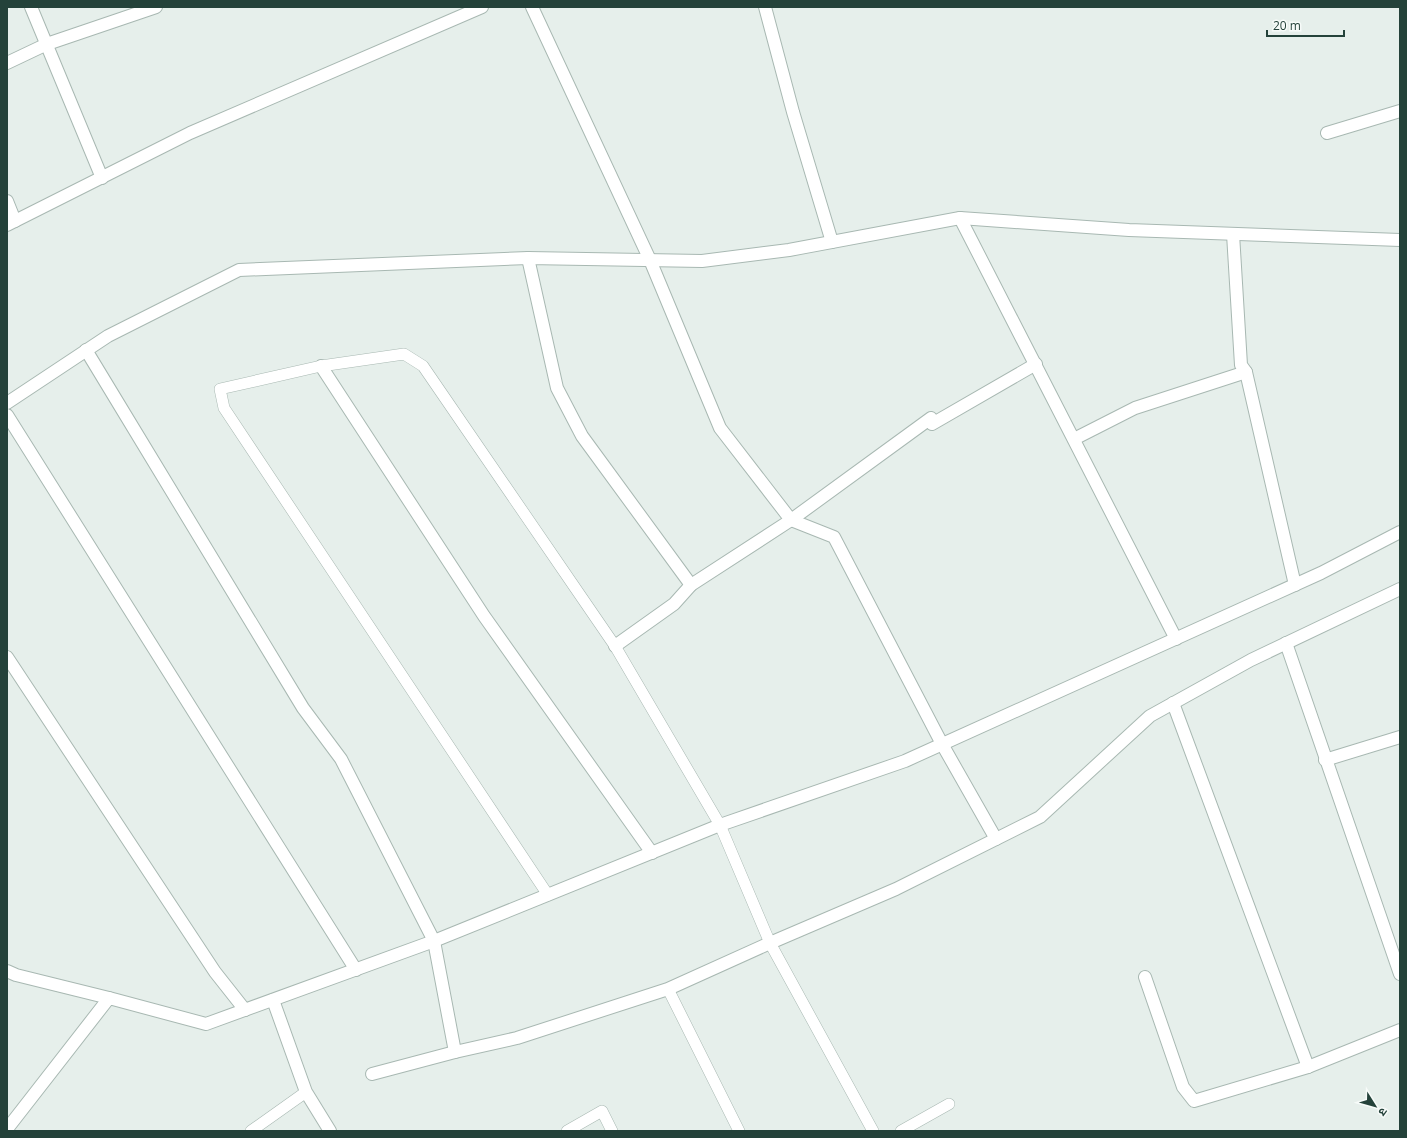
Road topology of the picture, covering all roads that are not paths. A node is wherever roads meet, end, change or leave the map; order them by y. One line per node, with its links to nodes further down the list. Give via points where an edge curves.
1 (31, 7): 6 (street)
2 (156, 7): 6 (street)
3 (482, 7): 10 (street, via 190,133)
4 (532, 7): 18 (street)
5 (765, 7): 16 (street)
6 (47, 44): 7 (street); 10 (street)
7 (7, 63)
8 (1400, 111): 9 (street)
9 (1327, 133)
10 (102, 178): 13 (street)
11 (7, 201): 13 (street)
12 (960, 218): 14 (street, via 1129,230); 16 (street); 20 (street)
13 (11, 223)
14 (1233, 234): 15 (street); 22 (street, via 1241,365)
15 (1400, 240)
16 (832, 242): 18 (street, via 702,261)
17 (528, 258): 18 (street); 19 (street, via 239,270 108,336); 29 (street, via 557,388 582,436)
18 (650, 260): 26 (street, via 720,428)
19 (86, 350): 23 (street); 43 (street, via 303,708 341,760)
20 (1036, 364): 25 (street); 26 (street, via 932,424 931,418)
21 (321, 366): 33 (lane, via 404,354 423,366); 41 (street, via 484,616); 42 (lane, via 220,389 224,408)
22 (1246, 372): 25 (street, via 1135,408); 28 (street)
23 (7, 402)
24 (7, 415): 46 (street)
25 (1074, 439): 31 (street)
26 (791, 520): 29 (street); 37 (street, via 834,537)
27 (1400, 532): 28 (street)
28 (1295, 585): 31 (street)
29 (691, 586): 33 (street, via 674,604)
30 (1400, 589): 32 (street)
31 (1176, 639): 37 (street)
32 (1286, 643): 35 (street); 38 (street)
33 (615, 646): 39 (lane)
34 (7, 657): 52 (street, via 215,972)
35 (1173, 703): 40 (street, via 1150,716 1040,817); 55 (street)
36 (1400, 737): 38 (street)
37 (942, 744): 39 (street, via 905,761); 40 (street)
38 (1326, 760): 47 (street)
39 (720, 825): 41 (street); 44 (lane)
40 (996, 839): 44 (street, via 896,889)
41 (652, 853): 42 (street)
42 (548, 895): 43 (street)
43 (434, 941): 46 (street); 54 (street)
44 (770, 943): 49 (street); 65 (lane)
45 (7, 970): 50 (street, via 16,975)
46 (356, 970): 51 (street)
47 (1400, 974)
48 (1144, 977): 55 (street, via 1183,1087 1194,1101)
49 (668, 989): 54 (street, via 517,1038); 64 (lane)
50 (109, 998): 52 (street, via 206,1024); 59 (street)
51 (273, 1000): 52 (street); 57 (street)
52 (245, 1010)
53 (1400, 1030): 55 (street)
54 (455, 1052): 56 (street)
55 (1308, 1067)
56 (372, 1074)
57 (306, 1092): 60 (lane); 61 (street)
58 (949, 1104): 66 (lane)
59 (7, 1129)
60 (251, 1131)
61 (330, 1131)
62 (567, 1131): 63 (lane, via 602,1111)
63 (612, 1131)
64 (739, 1131)
65 (873, 1131)
66 (901, 1131)

